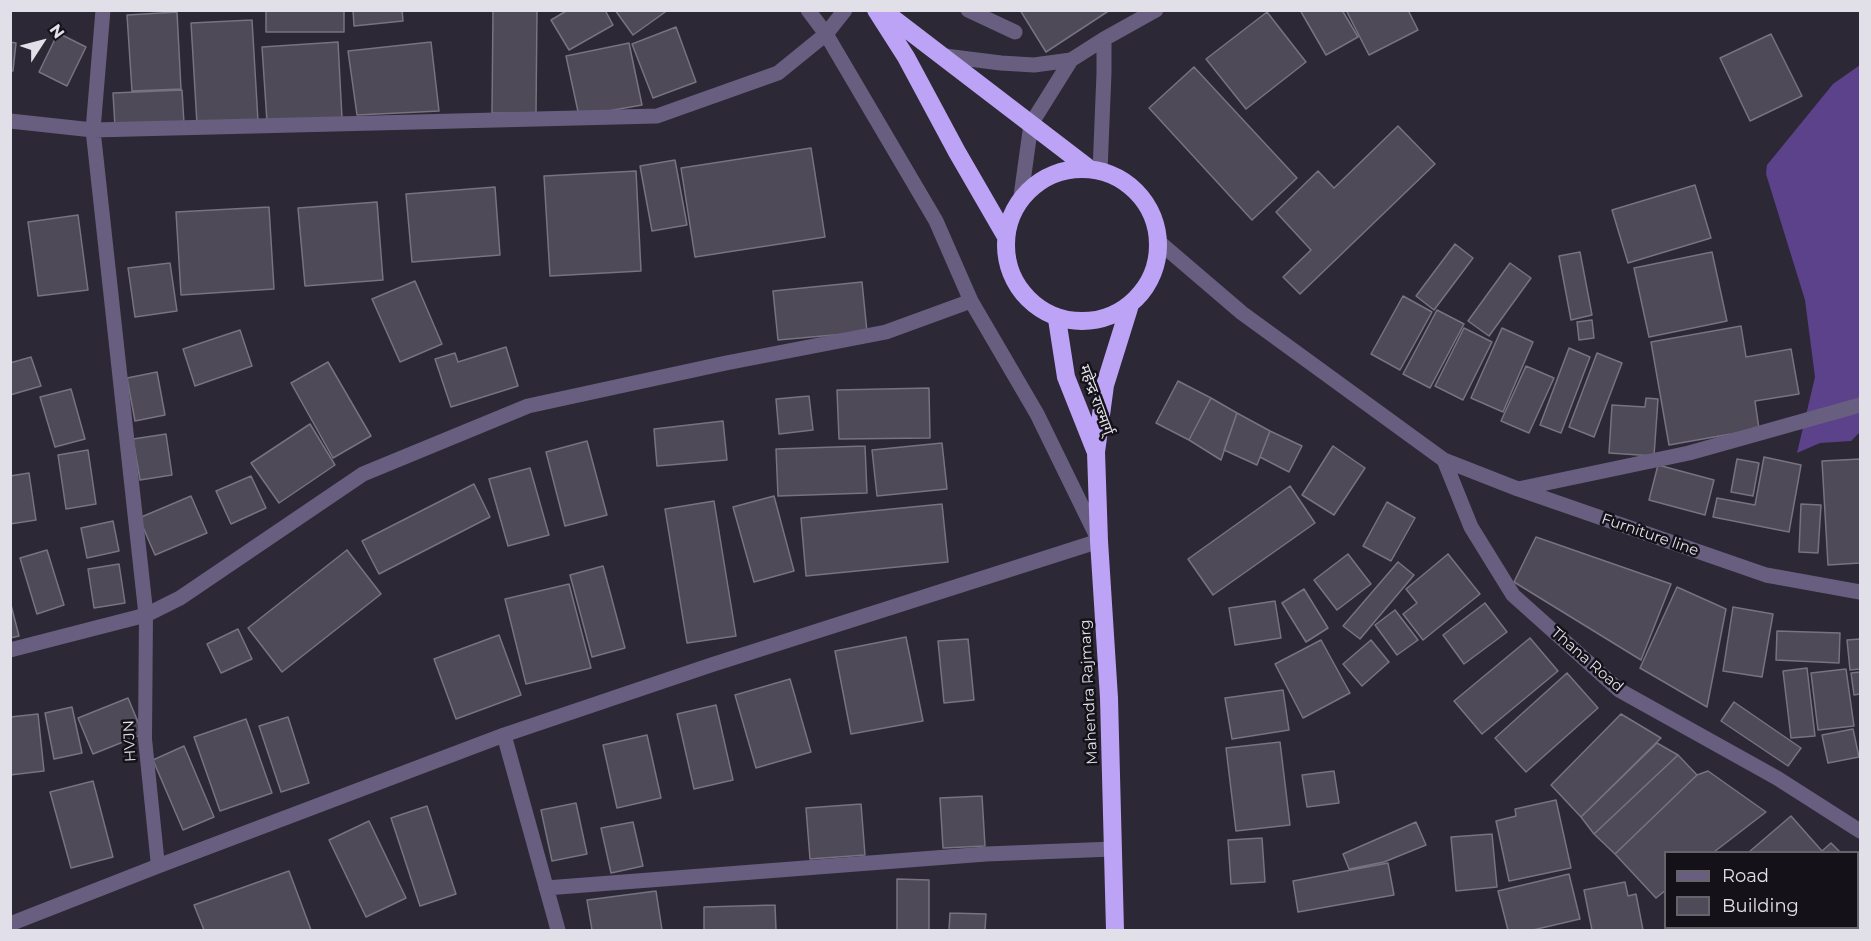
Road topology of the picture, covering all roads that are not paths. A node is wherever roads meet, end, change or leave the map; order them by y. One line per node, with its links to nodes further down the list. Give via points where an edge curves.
1 (103, 10): 15 (street)
2 (808, 10): 9 (street)
3 (845, 10): 9 (street)
4 (876, 10): 18 (highway, महेन्द्र राज्मार्ग्)
5 (882, 10): 11 (highway, महेन्द्र राज्मार्ग्)
6 (968, 10): 8 (street)
7 (1156, 10): 10 (street)
8 (1015, 32)
9 (826, 34): 15 (street, via 778,73 657,116); 20 (street, via 936,221)
10 (1104, 39): 12 (street); 16 (street)
11 (945, 56): 12 (street, via 1034,65); 14 (highway, महेन्द्र राज्मार्ग्)
12 (1071, 60): 14 (street)
13 (10, 121): 15 (street)
14 (1031, 124): 16 (highway, महेन्द्र राज्मार्ग्); 17 (street)
15 (93, 130): 29 (street)
16 (1093, 169): 17 (highway, via 1050,173); 19 (highway, महेन्द्र राज्मार्ग्, via 1122,179 1149,206)
17 (1021, 196): 18 (highway)
18 (1005, 235): 22 (highway, महेन्द्र राज्मार्ग्, via 1009,264 1018,285 1032,303)
19 (1159, 242): 21 (highway, महेन्द्र राज्मार्ग्, via 1152,279); 25 (street, Furniture line, via 1242,314)
20 (970, 301): 27 (street, via 1037,414); 29 (street, via 886,332 528,406 363,474 180,598)
21 (1129, 308): 22 (highway, महेन्द्र राज्मार्ग्, via 1094,322); 24 (highway, महेन्द्र राज्मार्ग्, via 1105,385)
22 (1057, 319): 24 (highway, महेन्द्र राज्मार्ग्, via 1066,377)
23 (1860, 405): 26 (street, via 1689,453)
24 (1096, 452): 27 (highway, Mahendra Rajmarg)
25 (1444, 460): 26 (street, Furniture line); 32 (street, Thana Road, via 1470,527 1513,595 1619,690 1777,778)
26 (1518, 489): 28 (street, Furniture line, via 1766,575)
27 (1099, 541): 31 (street); 33 (highway, Mahendra Rajmarg)
28 (1860, 592)
29 (146, 615): 30 (street); 34 (lane, HVJN, via 145,740)
30 (10, 650)
31 (504, 735): 34 (street); 35 (street)
32 (1860, 831)
33 (1113, 849): 35 (street, via 986,854); 38 (highway, Mahendra Rajmarg)
34 (158, 866): 36 (street)
35 (546, 888): 37 (street)
36 (10, 924)
37 (558, 930)
38 (1115, 930)

